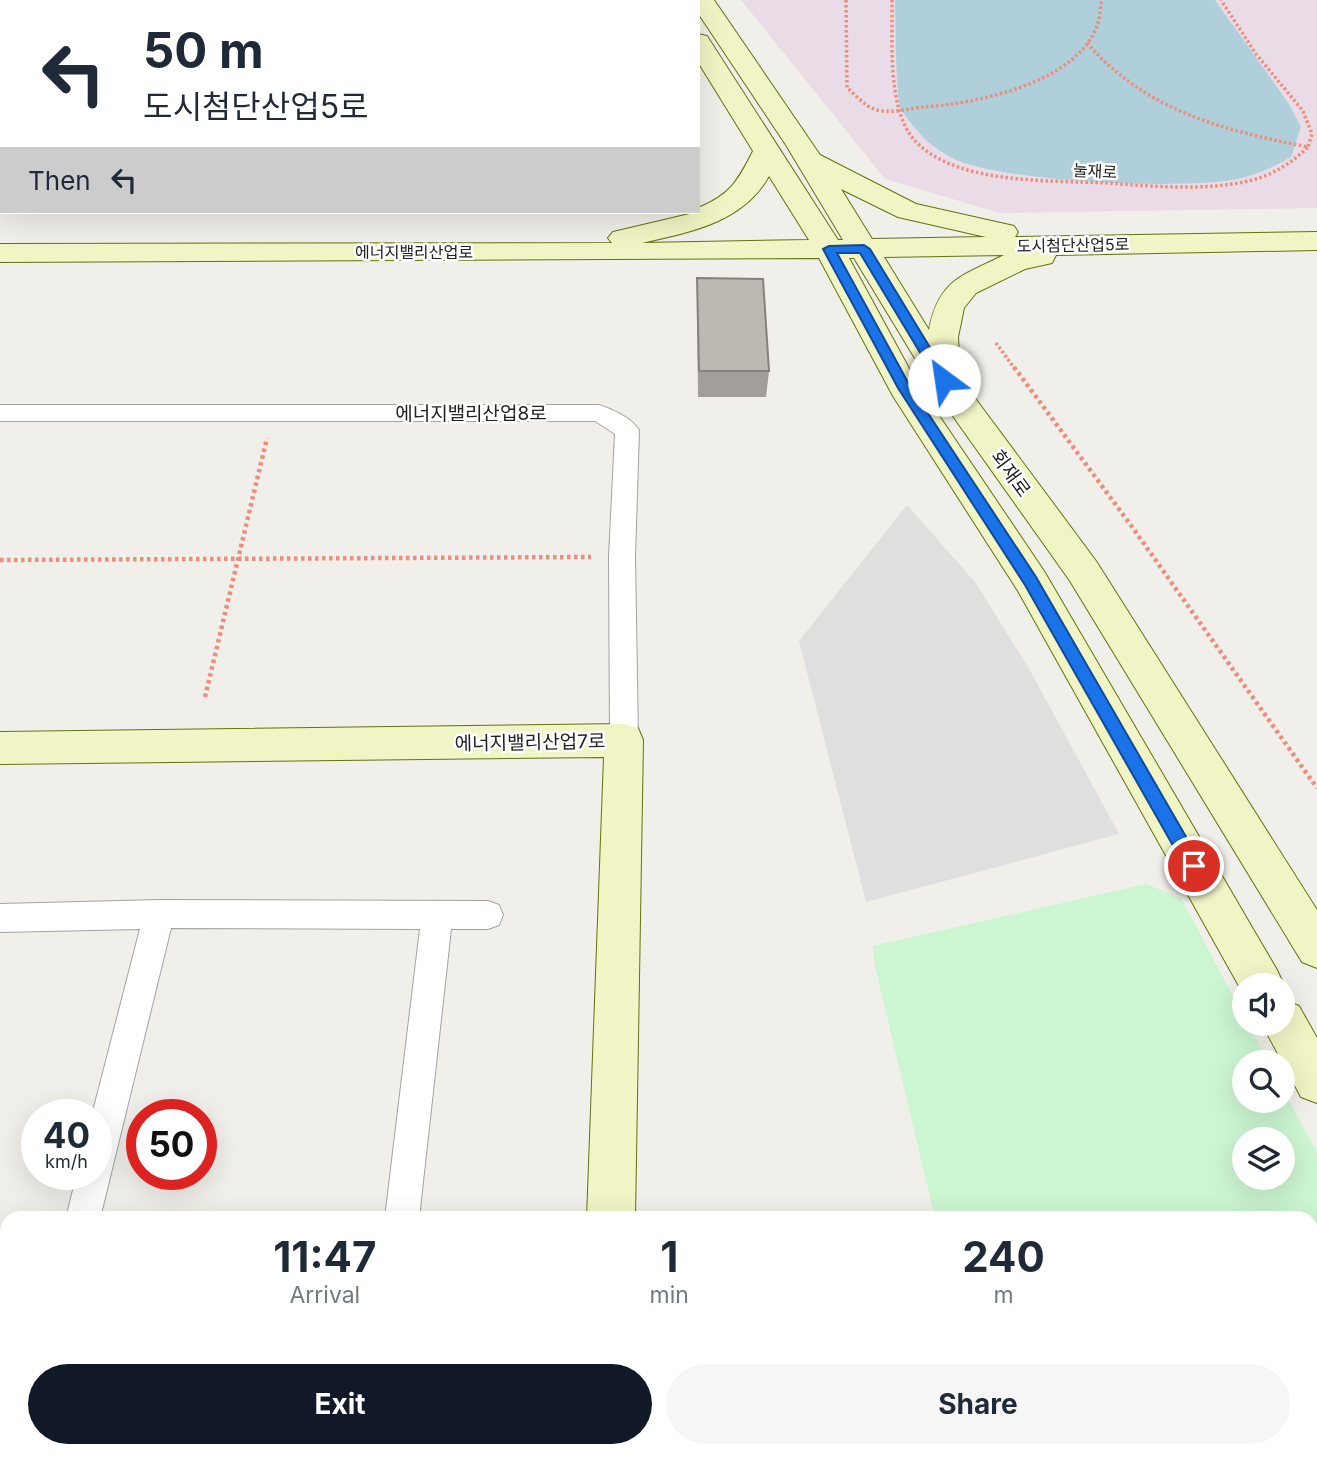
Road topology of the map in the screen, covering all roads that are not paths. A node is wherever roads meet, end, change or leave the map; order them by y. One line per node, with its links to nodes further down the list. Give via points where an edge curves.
1 (702, 0): 4 (main road, 회재로)
2 (700, 44): 3 (main road)
3 (768, 149): 7 (main road); 9 (main road, via 744,191 723,207 691,220)
4 (807, 158): 6 (main road, via 908,211); 8 (main road, 회재로)
5 (1317, 241): 6 (main road, 도시첨단산업5로)
6 (1089, 245): 8 (main road, 도시첨단산업5로); 11 (main road, via 1017,261 965,286 949,306 943,337)
7 (829, 249): 8 (main road, 도시첨단산업5로); 9 (main road, 에너지밸리산업로); 20 (main road, via 904,388 1031,581)
8 (864, 249): 11 (main road, 회재로)
9 (569, 252): 10 (main road, 에너지밸리산업로)
10 (0, 253)
11 (944, 380): 19 (main road, 회재로, via 1083,571)
12 (0, 413): 13 (street, 에너지밸리산업8로, via 598,413 627,430 622,557)
13 (624, 740): 14 (main road, 에너지밸리산업7로); 27 (main road, 에너지밸리산업7로)
14 (0, 748)
15 (159, 914): 17 (street); 18 (street); 23 (street)
16 (488, 915): 17 (street)
17 (437, 916): 26 (street)
18 (0, 918)
19 (1317, 948)
20 (1255, 973)
21 (1292, 1036): 22 (main road)
22 (1317, 1081)
23 (112, 1102)
24 (90, 1190): 25 (street)
25 (85, 1211)
26 (403, 1211)
27 (611, 1211)

